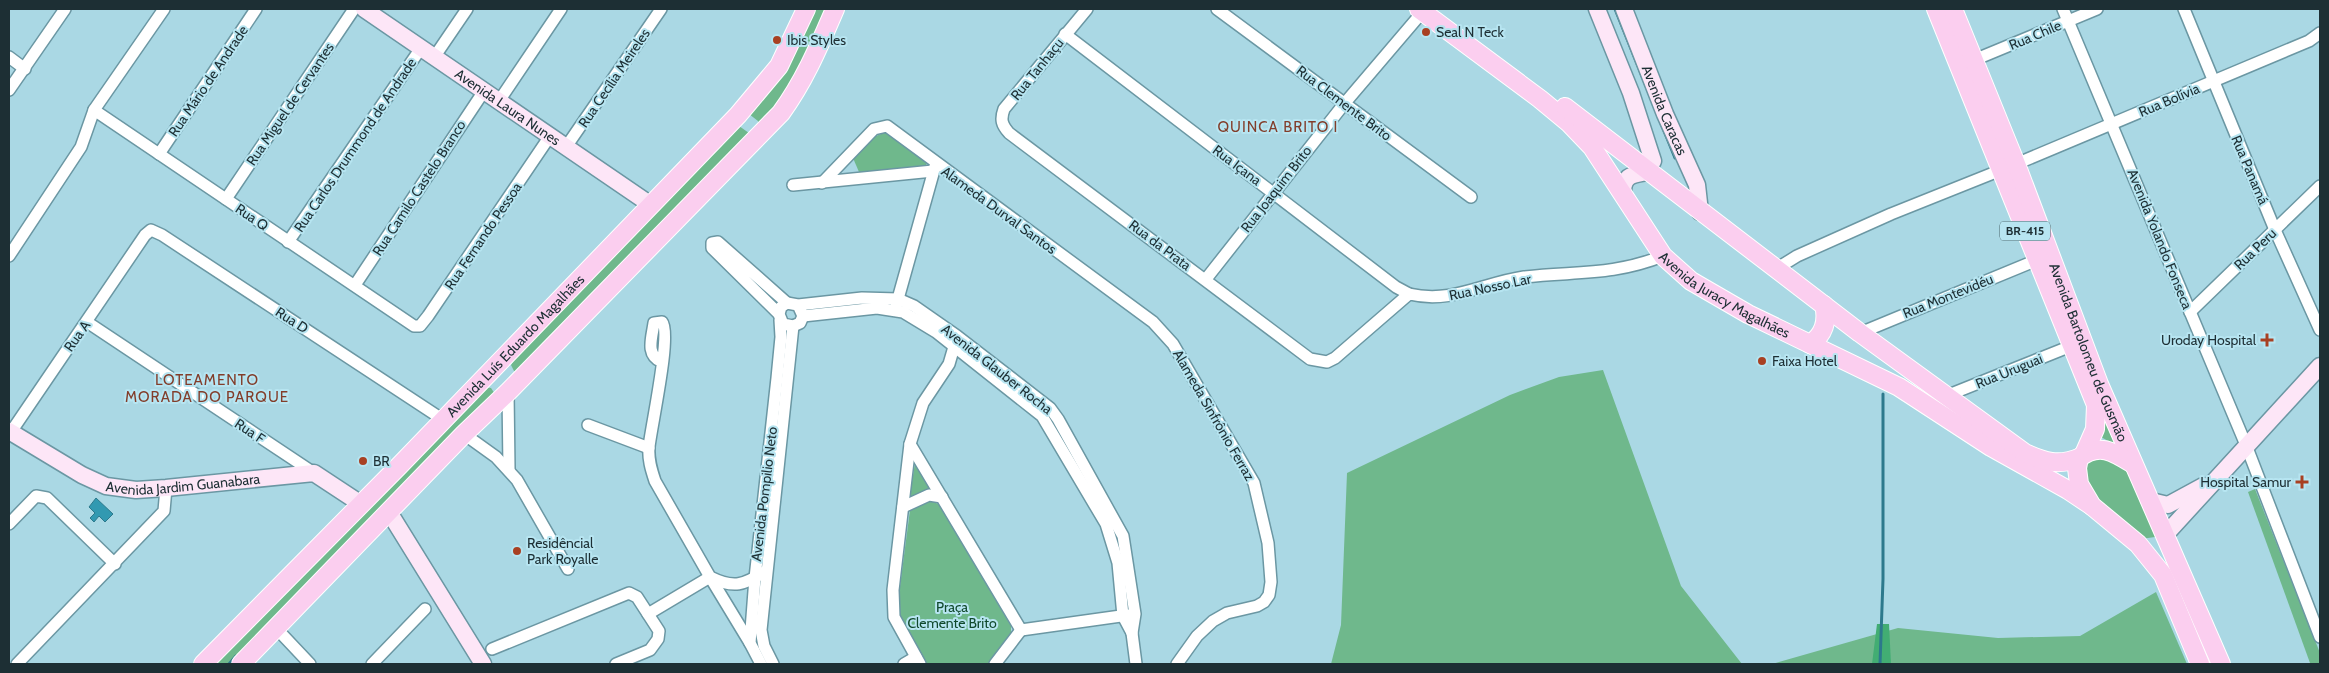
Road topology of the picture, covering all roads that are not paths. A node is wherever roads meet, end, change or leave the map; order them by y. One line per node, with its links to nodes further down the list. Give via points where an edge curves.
1 (65, 9): 27 (street)
2 (164, 9): 33 (street)
3 (256, 9): 42 (street, Rua Mário de Andrade)
4 (354, 9): 52 (street, Rua Miguel de Cervantes)
5 (467, 9): 24 (street, Rua Carlos Drummond de Andrade)
6 (561, 9): 31 (street)
7 (661, 9): 41 (street, Rua Cecília Meireles)
8 (806, 9): 34 (main road, Avenida Luís Eduardo Magalhães, via 779,66)
9 (835, 9): 39 (main road, Avenida Luís Eduardo Magalhães, via 813,63 797,91)
10 (1087, 9): 23 (street, Rua Tanhaçu)
11 (1217, 9): 32 (street, Rua Clemente Brito)
12 (1424, 9): 32 (street, Rua Joaquim Brito); 45 (main road, via 1583,120); 50 (main road, Avenida Juracy Magalhães, via 1569,123 1592,147)
13 (1597, 9): 45 (street, Avenida Caracas, via 1651,152 1653,161)
14 (1624, 9): 54 (street, Avenida Caracas, via 1697,185)
15 (1936, 9): 44 (main road, Avenida Bartolomeu de Gusmão / BR-415)
16 (1952, 9): 26 (main road, Avenida Bartolomeu de Gusmão)
17 (2063, 9): 21 (street, Avenida Yolando Fonseca)
18 (2097, 9): 21 (street, Rua Chile)
19 (2184, 9): 28 (street, Rua Panamá)
20 (370, 10): 24 (street, Avenida Laura Nunes)
21 (2068, 21): 26 (street, Rua Chile); 36 (street, Avenida Yolando Fonseca)
22 (2320, 33): 28 (street, Rua Bolívia, via 2309,41)
23 (1065, 34): 37 (street, Rua Tanhaçu, via 1004,109 1002,125); 49 (street, Rua Içana)
24 (428, 52): 30 (street, Avenida Laura Nunes); 57 (street, Rua Carlos Drummond de Andrade)
25 (9, 57): 27 (street)
26 (1974, 60): 44 (main road, Avenida Bartolomeu de Gusmão)
27 (25, 69): 29 (street)
28 (2213, 82): 36 (street, Rua Bolívia); 55 (street, Rua Panamá)
29 (9, 90)
30 (484, 90): 31 (street, Avenida Laura Nunes); 63 (street, Rua Camilo Castelo Branco)
31 (499, 101): 38 (street, Avenida Laura Nunes)
32 (1344, 104): 49 (street, Rua Joaquim Brito); 51 (street, Rua Clemente Brito)
33 (94, 110): 35 (street, Rua Q); 40 (street)
34 (738, 115): 39 (main road, via 750,122); 53 (main road, Avenida Luís Eduardo Magalhães)
35 (104, 117): 40 (street); 42 (street, Rua Q)
36 (2113, 124): 44 (street, Rua Bolívia); 69 (street, Avenida Yolando Fonseca)
37 (1009, 133): 62 (street, Rua da Prata)
38 (550, 136): 41 (street, Avenida Laura Nunes); 72 (street, Rua Fernando Pessoa, via 428,316 420,326)
39 (757, 138): 82 (main road, Avenida Luís Eduardo Magalhães)
40 (81, 147): 58 (street)
41 (566, 147): 53 (street, Avenida Laura Nunes)
42 (159, 154): 52 (street, Rua Q)
43 (934, 167): 46 (street); 46 (street, via 893,129 880,126); 65 (street, Alameda Durval Santos); 68 (street, Alameda Durval Santos)
44 (2009, 167): 60 (main road, Avenida Bartolomeu de Gusmão / BR-415); 61 (street, Rua Bolívia, via 1891,214 1797,256); 94 (main road, Avenida Bartolomeu de Gusmão)
45 (1647, 172): 50 (street, via 1628,176); 54 (main road)
46 (822, 182): 47 (street)
47 (793, 185)
48 (2320, 186): 55 (street, Rua Peru)
49 (1274, 192): 62 (street, Rua Joaquim Brito); 64 (street, Rua Içana)
50 (1623, 193): 59 (main road, Avenida Juracy Magalhães)
51 (1471, 197)
52 (226, 199): 57 (street, Rua Q)
53 (651, 205): 79 (main road, Avenida Luís Eduardo Magalhães)
54 (1700, 212): 61 (main road)
55 (2275, 230): 69 (street, Rua Peru); 74 (street, Rua Panamá)
56 (142, 239): 71 (street, Rua A); 86 (street, Rua D, via 147,233 156,231)
57 (288, 242): 63 (street, Rua Q)
58 (9, 256)
59 (1662, 256): 64 (street, Rua Nosso Lar, via 1609,272 1525,277 1448,297 1426,298); 77 (main road, Avenida Juracy Magalhães, via 1706,291)
60 (2037, 260): 75 (street, Rua Montevidéu); 78 (main road, Avenida Bartolomeu de Gusmão / BR-415)
61 (1776, 269): 66 (main road)
62 (1206, 279): 64 (street, Rua da Prata, via 1310,359 1319,362 1335,358)
63 (355, 286): 72 (street, Rua Q)
64 (1409, 294)
65 (897, 305): 67 (street, Avenida Glauber Rocha, via 862,298); 76 (street, Avenida Glauber Rocha)
66 (1824, 306): 75 (main road); 77 (main road, via 1825,325)
67 (796, 308): 70 (street, via 781,307); 70 (street, via 718,242 712,243 712,248); 73 (street, via 800,323)
68 (1137, 310): 135 (street, Alameda Sinfrônio Ferraz, via 1173,344 1240,455 1254,483 1268,543 1269,596 1257,606 1227,613 1213,621)
69 (2190, 312): 91 (street, Avenida Yolando Fonseca)
70 (779, 317): 73 (street, via 783,324); 111 (street, Avenida Pompilio Neto, via 778,378)
71 (87, 322): 88 (street, Rua A); 96 (street, Rua F)
72 (410, 324)
73 (793, 326): 109 (street, Avenida Pompilio Neto)
74 (2320, 330)
75 (1860, 333): 84 (main road)
76 (955, 341): 90 (street, via 949,364 923,403); 114 (street, Avenida Glauber Rocha, via 1050,408 1058,419 1123,536); 115 (street, Avenida Glauber Rocha, via 1032,406 1049,426 1106,524 1118,562)
77 (1810, 344): 102 (main road, Avenida Juracy Magalhães, via 1899,387 1991,447)
78 (2072, 346): 84 (street, Rua Uruguai); 93 (main road, Avenida Bartolomeu de Gusmão / BR-415, via 2096,405 2095,429)
79 (502, 359): 82 (main road, via 500,370); 83 (main road, Avenida Luís Eduardo Magalhães)
80 (662, 362): 92 (street)
81 (2320, 366): 91 (street)
82 (514, 386): 85 (main road, Avenida Luís Eduardo Magalhães); 95 (street)
83 (469, 392): 85 (main road, via 478,393 486,399); 86 (main road, Avenida Luís Eduardo Magalhães)
84 (1946, 396): 93 (main road, via 2025,453 2051,463 2068,462)
85 (485, 413): 89 (main road, Avenida Luís Eduardo Magalhães)
86 (442, 419): 101 (main road, Avenida Luís Eduardo Magalhães)
87 (588, 425): 92 (street)
88 (10, 432): 98 (street, Avenida Jardim Guanabara, via 106,486 136,490)
89 (464, 434): 95 (street); 104 (main road, Avenida Luís Eduardo Magalhães)
90 (910, 444): 99 (street); 103 (street)
91 (2246, 445): 97 (street); 119 (street, Avenida Yolando Fonseca)
92 (649, 448): 110 (street, via 649,465 655,481)
93 (2082, 456): 94 (main road, via 2095,449 2111,450); 102 (main road, via 2077,468 2079,484)
94 (2132, 464): 100 (main road, Avenida Bartolomeu de Gusmão)
95 (509, 469): 108 (street)
96 (314, 473): 98 (street, Avenida Jardim Guanabara); 101 (street)
97 (2217, 477): 100 (street, via 2168,505); 106 (street)
98 (166, 488): 107 (street, via 164,511)
99 (942, 497): 103 (street, via 929,495); 117 (street)
100 (2151, 501): 106 (main road, Avenida Bartolomeu de Gusmão)
101 (362, 504): 124 (main road, Avenida Luís Eduardo Magalhães)
102 (2092, 506): 136 (main road, via 2138,544 2163,575)
103 (902, 507): 122 (street, via 892,601 894,617)
104 (389, 512): 116 (main road, Avenida Luís Eduardo Magalhães); 128 (street)
105 (9, 524): 107 (street, via 36,496 47,498)
106 (2166, 534): 137 (main road, Avenida Bartolomeu de Gusmão)
107 (115, 564): 123 (street)
108 (568, 569)
109 (766, 570): 111 (street); 131 (street, Avenida Pompilio Neto, via 761,630)
110 (710, 577): 111 (street, via 726,586); 113 (street); 120 (street)
111 (755, 578): 120 (street, Avenida Pompilio Neto)
112 (425, 609): 127 (street)
113 (648, 614): 121 (street, via 638,597 630,593); 129 (street, via 658,631 655,644 650,650)
114 (1135, 614): 115 (street); 118 (street, Avenida Glauber Rocha)
115 (1123, 616): 117 (street); 118 (street, Avenida Glauber Rocha)
116 (276, 628): 125 (main road, Avenida Luís Eduardo Magalhães); 126 (street)
117 (1021, 630): 133 (street)
118 (1132, 633): 134 (street, Avenida Glauber Rocha)
119 (2320, 637)
120 (750, 643): 130 (street)
121 (492, 649)
122 (918, 661): 132 (street)
123 (17, 664)
124 (203, 664)
125 (241, 664)
126 (310, 664)
127 (372, 664)
128 (483, 664)
129 (616, 664)
130 (761, 664)
131 (773, 664)
132 (904, 664)
133 (995, 664)
134 (1136, 664)
135 (1174, 664)
136 (2200, 664)
137 (2221, 664)

